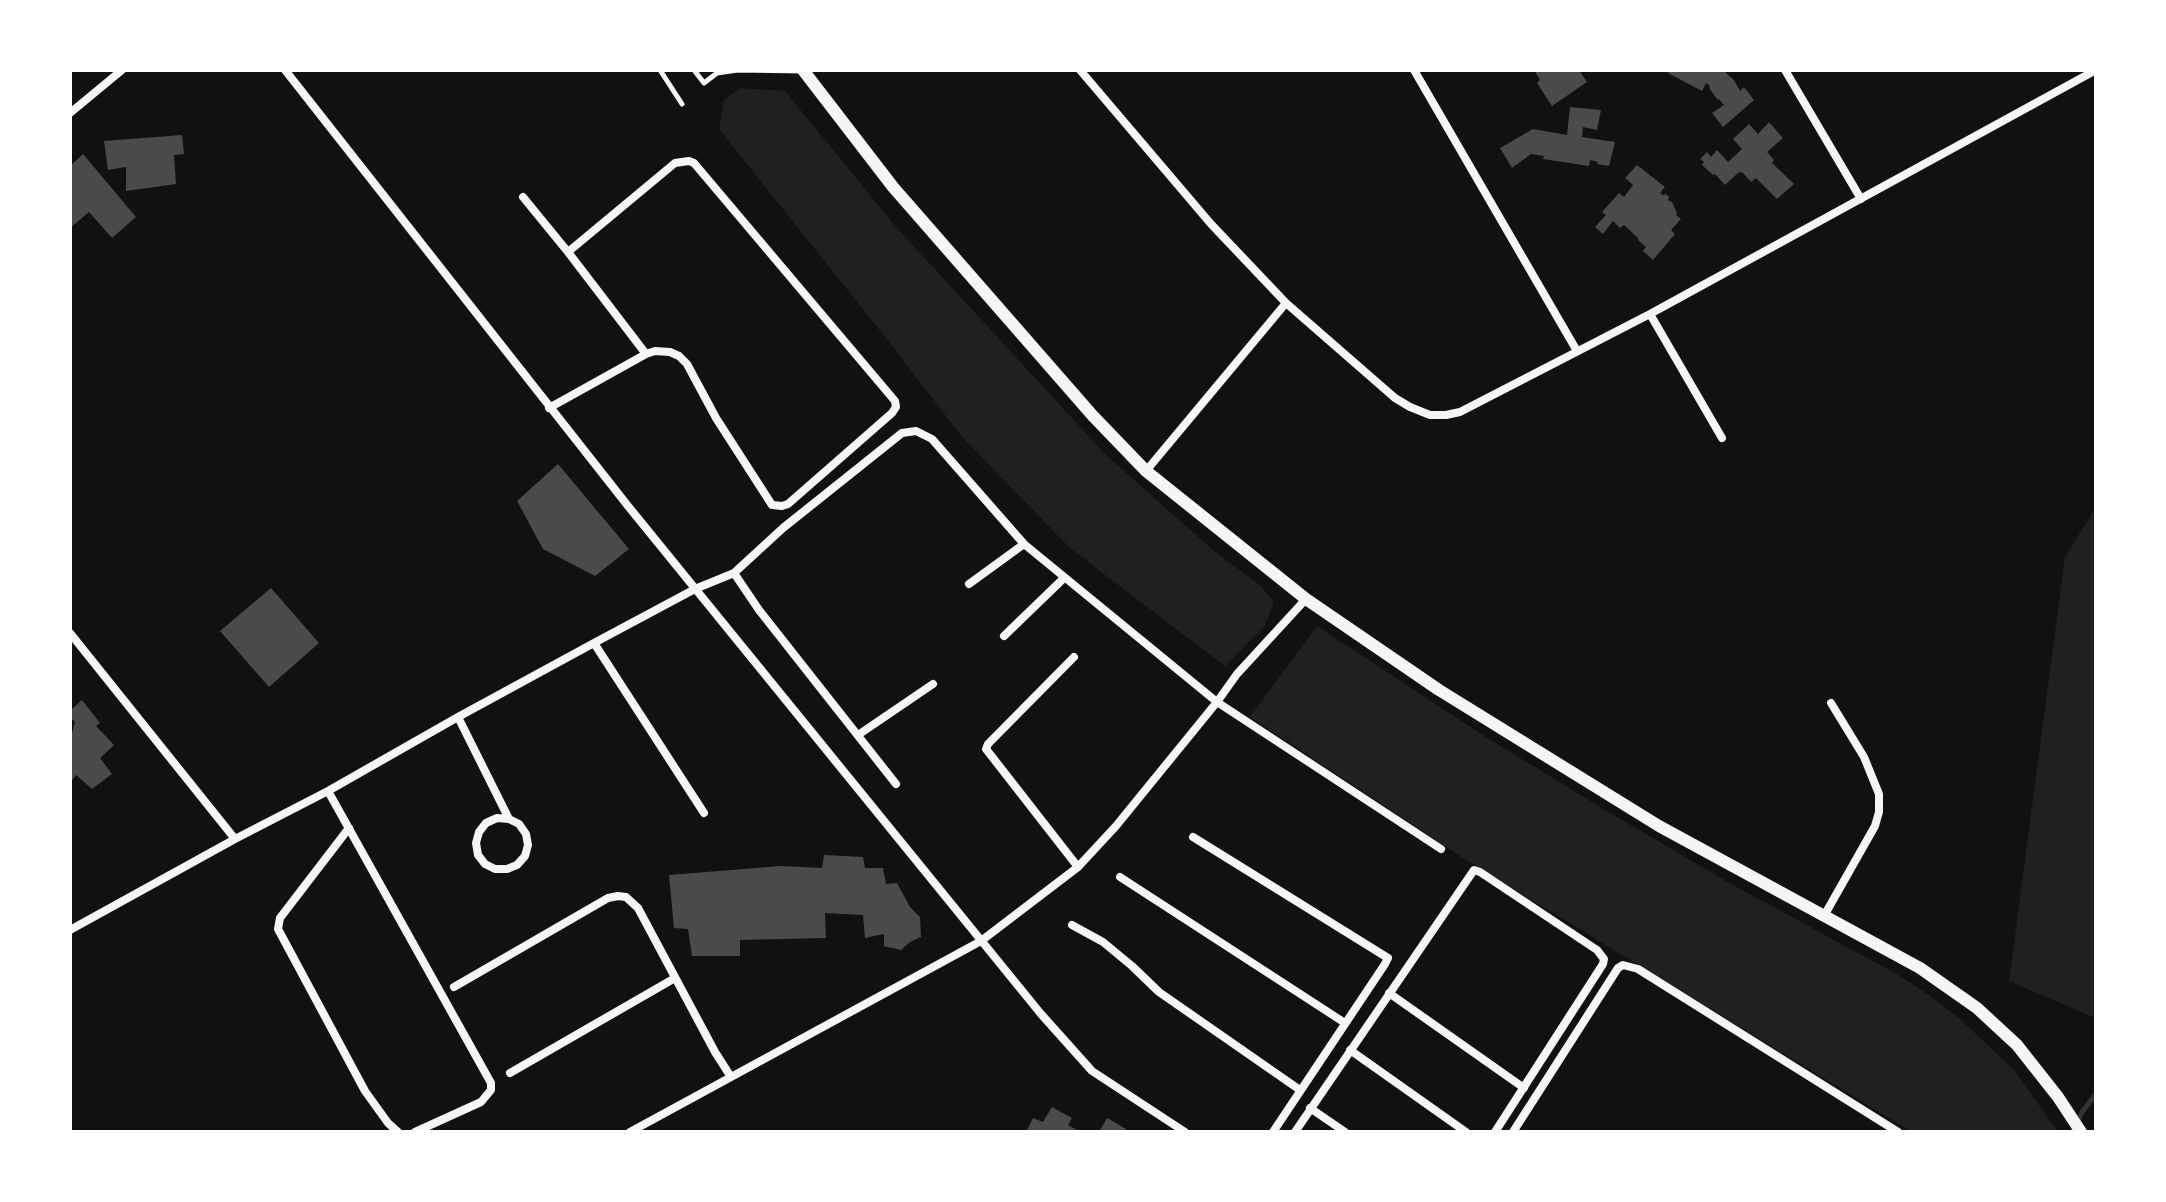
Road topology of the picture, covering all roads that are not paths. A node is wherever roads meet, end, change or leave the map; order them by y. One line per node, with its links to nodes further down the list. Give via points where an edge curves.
1 (122, 70): 11 (street)
2 (285, 70): 19 (street)
3 (660, 70): 10 (lane)
4 (694, 70): 9 (lane, via 704,83 717,73 738,70)
5 (1080, 70): 15 (street)
6 (1414, 70): 17 (street)
7 (1785, 70): 13 (street)
8 (2096, 70): 13 (street)
9 (804, 71): 21 (street, via 893,187)
10 (682, 104)
11 (70, 113)
12 (523, 197): 14 (street)
13 (1861, 199): 16 (street)
14 (568, 252): 18 (street); 18 (street, via 675,163 694,163 896,407 788,504 772,505 687,364 670,352)
15 (1286, 303): 17 (street, via 1395,398 1430,415 1460,412); 21 (street)
16 (1650, 314): 17 (street); 20 (street)
17 (1577, 351)
18 (646, 354): 19 (street)
19 (549, 408): 26 (street)
20 (1722, 438)
21 (1146, 471): 27 (street)
22 (1024, 544): 23 (street, via 932,439 916,431 902,433); 24 (street); 25 (street)
23 (734, 573): 26 (street); 36 (street)
24 (1064, 578): 29 (street); 33 (street)
25 (969, 584)
26 (695, 589): 30 (street); 50 (street)
27 (1306, 599): 33 (street); 47 (street, via 1439,690 1659,826)
28 (70, 633): 43 (street)
29 (1004, 636)
30 (594, 643): 35 (street); 39 (street)
31 (1074, 657): 45 (street, via 986,749)
32 (933, 684): 36 (street)
33 (1217, 702): 44 (street); 45 (street)
34 (1831, 703): 47 (street, via 1864,757 1879,794 1879,812)
35 (458, 717): 38 (street); 40 (street)
36 (858, 735): 37 (street)
37 (896, 784)
38 (328, 791): 41 (street); 43 (street)
39 (704, 813)
40 (509, 819): 40 (street, via 497,818 479,832 478,855 495,869 517,865 525,856 526,834)
41 (349, 828): 61 (street, via 280,918 278,929 365,1091); 62 (street, via 491,1083 481,1102)
42 (1193, 837): 54 (street, via 1387,956)
43 (235, 839): 49 (street)
44 (1441, 849)
45 (1078, 867): 50 (street)
46 (1120, 877): 54 (street)
47 (1824, 916): 72 (street, via 1920,968 1977,1008 2017,1045)
48 (1072, 925): 59 (street, via 1103,942 1159,992)
49 (70, 930)
50 (981, 941): 57 (street); 64 (street, via 1092,1071)
51 (675, 978): 52 (street, via 638,908 618,896); 56 (street); 57 (street)
52 (454, 987)
53 (1389, 993): 55 (street); 58 (street); 58 (street, via 1474,870 1597,950 1603,964)
54 (1345, 1023): 59 (street)
55 (1350, 1050): 60 (street); 68 (street)
56 (510, 1073)
57 (731, 1077): 63 (street)
58 (1524, 1088): 69 (street)
59 (1300, 1090): 65 (street)
60 (1310, 1108): 66 (street); 67 (street)
61 (398, 1132)
62 (415, 1132)
63 (630, 1132)
64 (1185, 1132)
65 (1273, 1132)
66 (1295, 1132)
67 (1345, 1132)
68 (1466, 1132)
69 (1495, 1132)
70 (1513, 1132): 71 (street, via 1623,965 1638,969)
71 (1898, 1132)
72 (2081, 1132)

